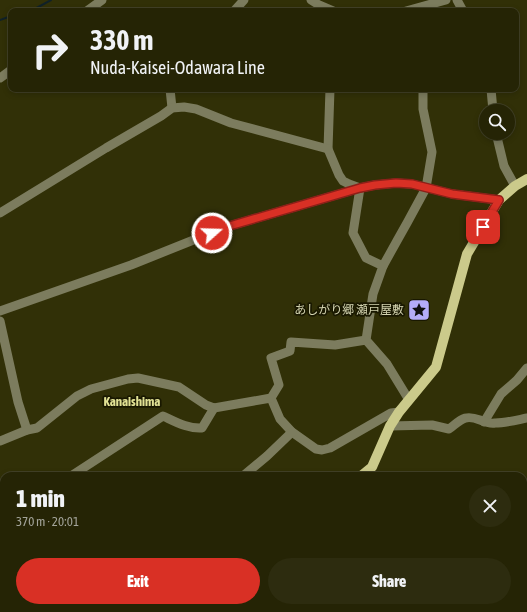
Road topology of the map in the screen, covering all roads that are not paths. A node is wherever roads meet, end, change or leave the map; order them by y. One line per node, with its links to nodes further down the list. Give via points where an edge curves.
1 (102, 0): 4 (street)
2 (244, 0): 5 (street)
3 (446, 0): 6 (street)
4 (91, 8)
5 (237, 8)
6 (417, 8)
7 (170, 92): 12 (street)
8 (330, 92): 14 (street)
9 (423, 92): 18 (street, via 423,110 432,152)
10 (491, 92): 11 (street)
11 (493, 104)
12 (172, 108): 14 (street, via 196,108 231,123); 20 (street)
13 (498, 140): 16 (street, via 504,166)
14 (328, 149): 17 (street, via 343,181)
15 (527, 179): 16 (main road)
16 (515, 186): 19 (main road)
17 (360, 188): 18 (street, via 396,183); 21 (street, via 354,233 366,258); 22 (street, via 226,227 131,265)
18 (426, 188): 19 (street); 21 (street)
19 (499, 200): 27 (main road, via 466,254 436,367)
20 (0, 213)
21 (383, 266): 24 (street, via 374,294)
22 (0, 311)
23 (0, 321): 33 (street, via 18,402)
24 (366, 340): 26 (street, via 335,345 291,342 290,351 271,358 279,385); 27 (street, via 387,364)
25 (527, 368): 31 (street, via 501,394)
26 (271, 398): 28 (street); 34 (street, via 280,418)
27 (409, 400): 29 (main road)
28 (214, 408): 33 (street, via 179,387 138,378 128,379 91,389 77,396 37,428); 36 (street, via 202,428 183,426 163,416)
29 (399, 412): 32 (main road); 34 (street, via 391,413 330,448 322,450 316,449)
30 (527, 418): 31 (street, via 495,424)
31 (484, 422): 32 (street, via 466,417 449,429 432,425)
32 (390, 426): 38 (main road, via 372,467)
33 (27, 430): 35 (street)
34 (292, 432): 37 (street)
35 (0, 441)
36 (77, 472)
37 (248, 472)
38 (366, 472)

